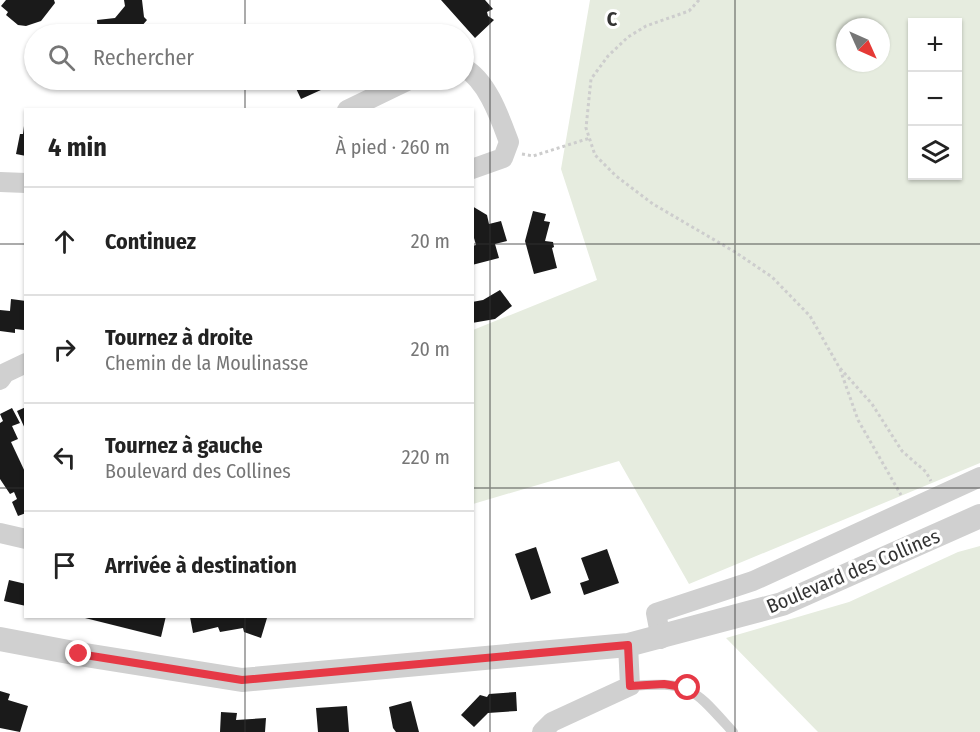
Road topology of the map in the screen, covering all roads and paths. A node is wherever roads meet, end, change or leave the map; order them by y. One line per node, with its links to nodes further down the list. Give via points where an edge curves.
1 (699, 0): 5 (path, via 689,11 627,37 608,56 591,79 586,128)
2 (474, 74): 6 (street, via 501,118 509,142)
3 (388, 90): 4 (street)
4 (351, 108)
5 (590, 138): 6 (path, via 533,156); 11 (path, via 595,155 616,176 653,204 772,277 810,316)
6 (506, 150): 7 (street, via 503,158)
7 (474, 168)
8 (0, 182): 9 (street)
9 (24, 183)
10 (24, 364): 12 (street)
11 (839, 368): 14 (path, via 872,404 902,451 926,472); 15 (path, via 858,420)
12 (2, 374)
13 (980, 477): 14 (street)
14 (939, 495): 15 (street)
15 (909, 510): 21 (street, via 753,581 656,613)
16 (980, 516): 17 (street, Boulevard des Collines)
17 (969, 524): 21 (street, Boulevard des Collines, via 782,604)
18 (0, 533): 19 (street)
19 (24, 539)
20 (0, 639): 22 (street, Boulevard des Collines, via 242,680)
21 (661, 639): 22 (street, Boulevard des Collines)
22 (628, 645): 23 (street)
23 (630, 686): 24 (street, via 552,722); 25 (lane, via 664,684 688,688)
24 (542, 732)
25 (733, 732)

